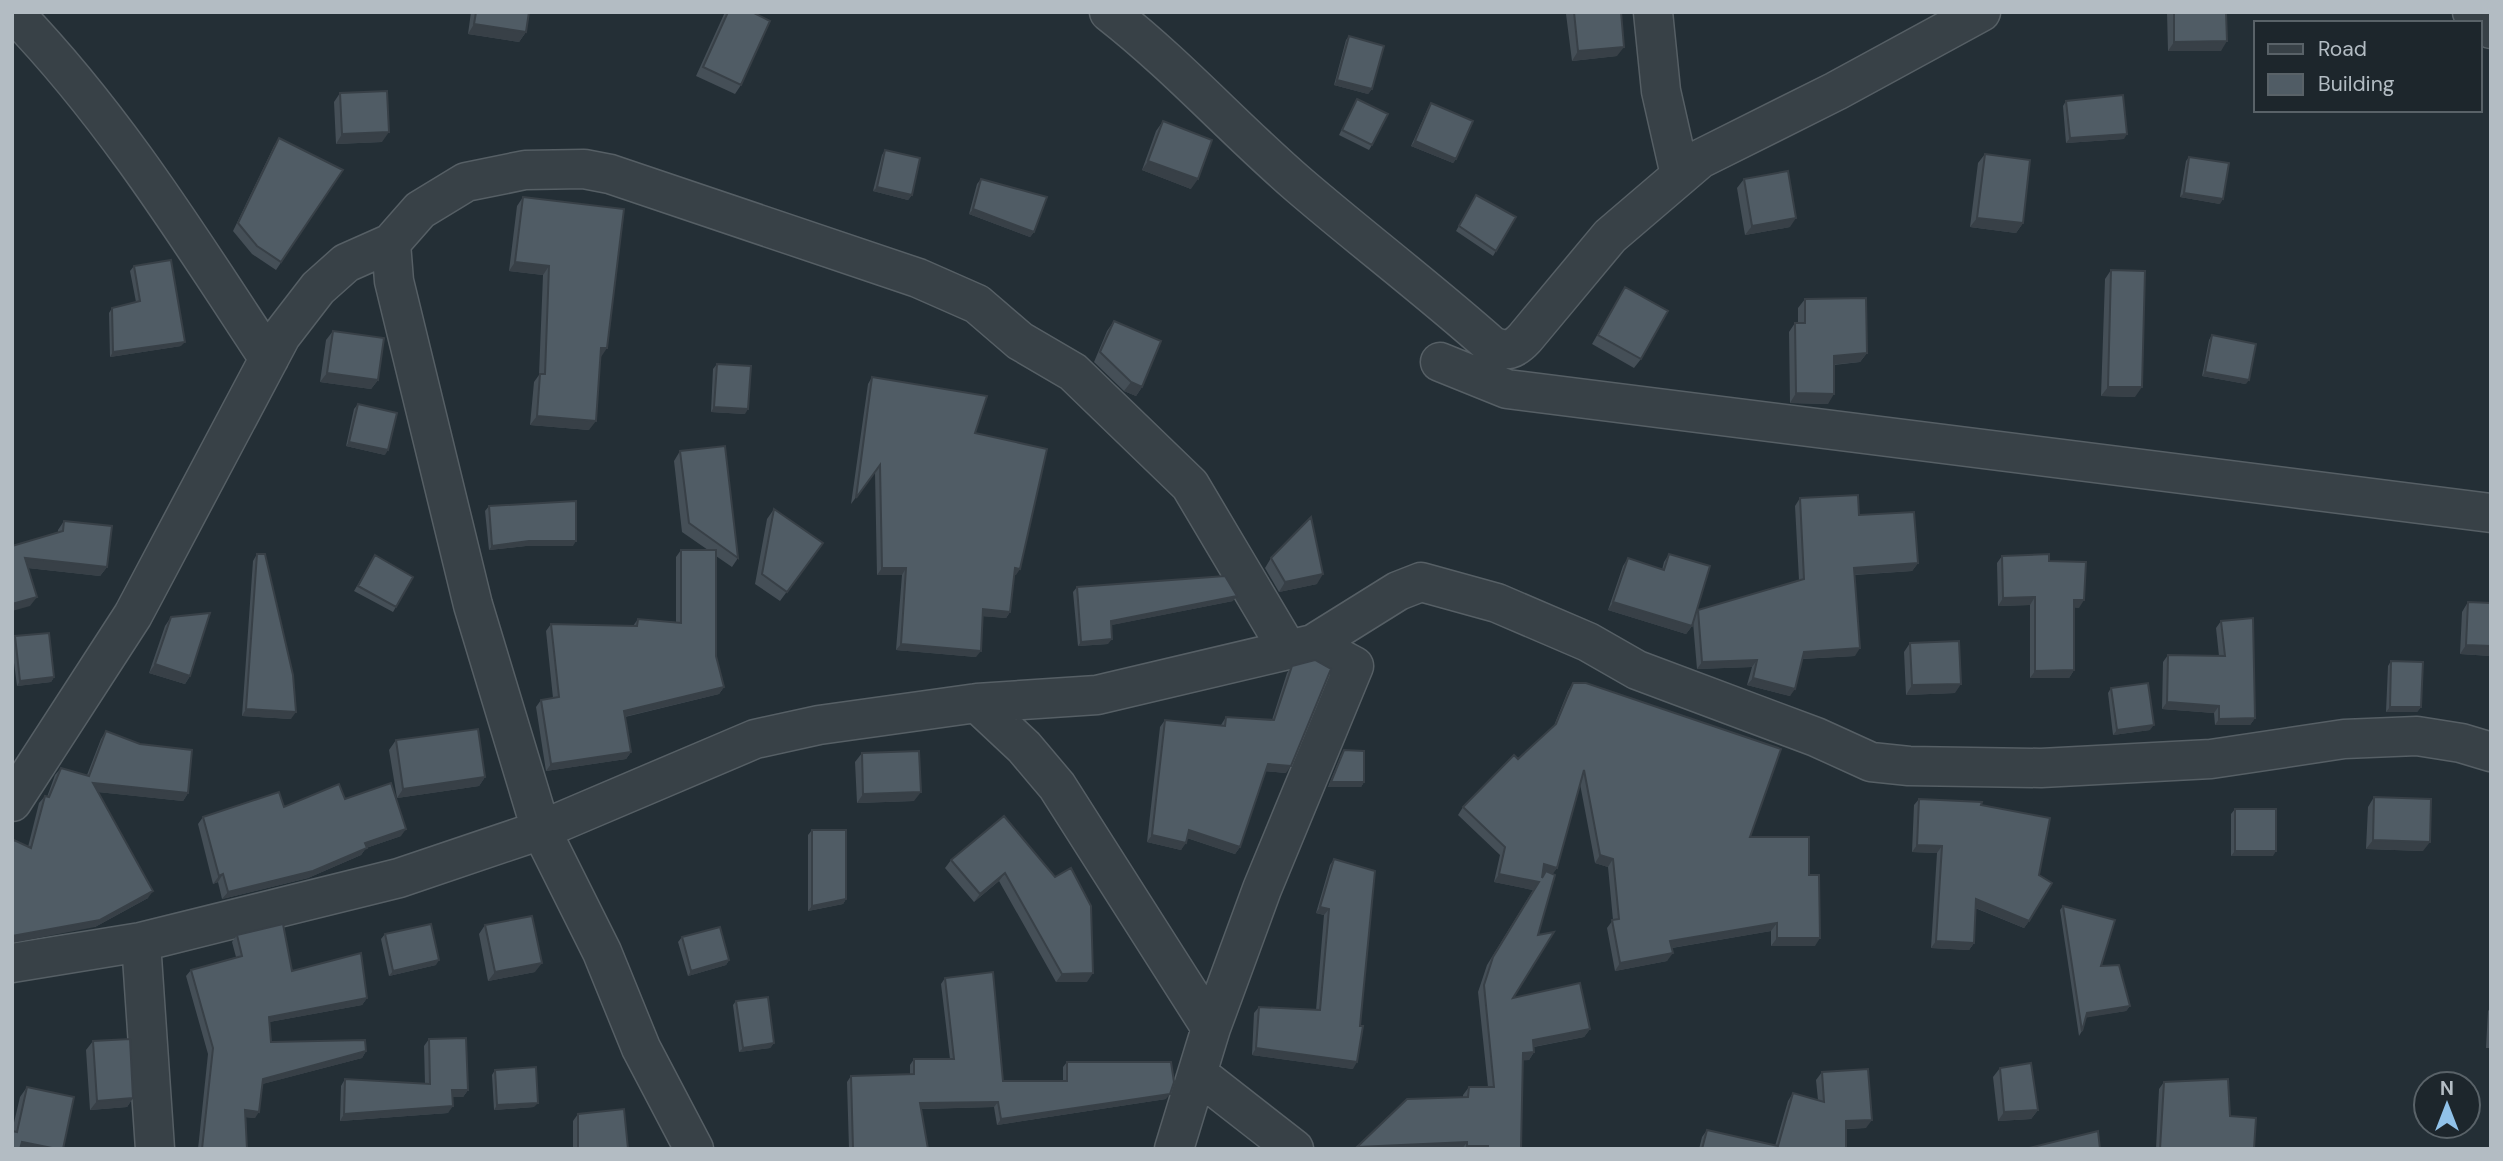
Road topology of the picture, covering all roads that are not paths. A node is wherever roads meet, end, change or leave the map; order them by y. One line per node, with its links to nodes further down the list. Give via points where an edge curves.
1 (13, 12): 9 (street, via 138,161)
2 (1109, 12): 7 (street, via 1194,84 1299,184 1492,346 1505,351 1516,348 1610,236)
3 (1653, 12): 7 (street, via 1661,91)
4 (1981, 12): 7 (street, via 1700,159)
5 (2472, 12): 6 (street)
6 (2491, 29)
7 (1680, 175)
8 (391, 243): 9 (street, via 346,263 318,288); 12 (street, via 421,210 466,182 525,170 583,169 610,174 918,278 976,304 1020,341 1073,372 1190,485); 16 (street, via 394,281 474,605)
9 (269, 359): 15 (street, via 134,615)
10 (1440, 362): 11 (street, via 1507,388)
11 (2491, 513)
12 (1300, 647): 13 (street, via 1097,695); 14 (street, via 1421,582 1497,603 1588,642 1637,670 1871,762 2041,768 2211,759 2344,740 2417,736); 19 (street, via 1354,666 1247,926)
13 (977, 704): 16 (street, via 819,725 754,740); 19 (street, via 1024,747 1057,786)
14 (2491, 752)
15 (12, 802)
16 (541, 830): 17 (street, via 399,878); 22 (street, via 602,952 640,1048)
17 (141, 942): 18 (street); 21 (street)
18 (12, 963)
19 (1211, 1028): 20 (street)
20 (1198, 1074): 23 (street); 24 (street)
21 (155, 1149)
22 (694, 1149)
23 (1174, 1149)
24 (1294, 1149)

